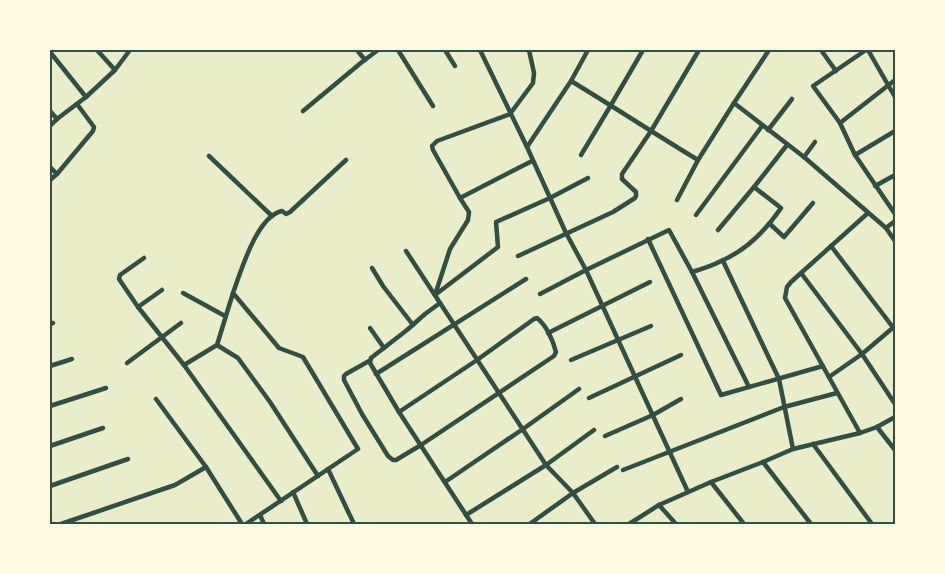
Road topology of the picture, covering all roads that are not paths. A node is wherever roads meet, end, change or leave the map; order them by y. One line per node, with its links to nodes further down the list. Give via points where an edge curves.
1 (97, 50): 18 (street)
2 (130, 50): 18 (street)
3 (357, 50): 16 (street)
4 (378, 50): 16 (street)
5 (398, 50): 29 (street)
6 (445, 50): 17 (street)
7 (480, 50): 32 (street)
8 (529, 50): 32 (street, via 533,83)
9 (588, 50): 21 (street)
10 (643, 50): 28 (street)
11 (699, 50): 38 (street)
12 (769, 50): 26 (street)
13 (821, 50): 19 (street)
14 (867, 50): 19 (street); 22 (street)
15 (50, 52): 23 (street)
16 (365, 60): 31 (street)
17 (455, 66)
18 (115, 70): 23 (street)
19 (836, 71): 34 (street, via 813,86)
20 (895, 80): 22 (street)
21 (571, 81): 28 (street); 42 (street)
22 (888, 85): 24 (street); 34 (street)
23 (86, 97): 27 (street)
24 (895, 97)
25 (792, 99): 37 (street)
26 (734, 103): 36 (street); 48 (street)
27 (77, 104): 33 (street); 51 (street, via 94,130)
28 (611, 105): 38 (street); 43 (street)
29 (433, 106)
30 (50, 111): 33 (street)
31 (303, 111)
32 (510, 114): 42 (street); 57 (street, via 437,141 432,146)
33 (56, 119): 35 (street)
34 (840, 123): 44 (street)
35 (50, 126)
36 (762, 126): 37 (street); 63 (street)
37 (768, 130): 41 (street)
38 (650, 131): 48 (street); 69 (street, via 622,174 622,179 636,192 635,198 613,212)
39 (895, 131): 44 (street)
40 (816, 142): 46 (street)
41 (787, 146): 46 (street); 56 (street)
42 (527, 147): 49 (street)
43 (581, 155)
44 (855, 155): 55 (street)
45 (209, 156): 64 (street)
46 (804, 158): 61 (street)
47 (346, 160): 64 (street, via 290,212 277,212)
48 (698, 160): 59 (street)
49 (532, 161): 57 (street); 58 (street)
50 (50, 167): 51 (street)
51 (57, 174): 54 (street)
52 (895, 175): 55 (street)
53 (588, 178): 58 (street)
54 (50, 180)
55 (876, 186): 62 (street)
56 (754, 187): 66 (street, via 782,208); 68 (street)
57 (460, 198): 87 (street, via 469,212 468,220 450,249)
58 (550, 198): 69 (street); 87 (street, via 496,222 498,247)
59 (677, 200)
60 (813, 203): 66 (street, via 784,237)
61 (868, 213): 67 (street); 72 (street)
62 (895, 214)
63 (696, 215)
64 (272, 216): 84 (street, via 256,234)
65 (895, 221): 67 (street)
66 (770, 224): 76 (street, via 748,245)
67 (886, 228): 71 (street)
68 (718, 230)
69 (566, 233): 74 (street); 78 (street)
70 (648, 239): 78 (street); 79 (street, via 669,230); 117 (street, via 721,395)
71 (895, 241)
72 (831, 246): 80 (street); 97 (street)
73 (406, 252): 87 (street)
74 (518, 256)
75 (144, 258): 90 (street, via 119,279)
76 (723, 261): 79 (street); 116 (street)
77 (372, 268): 93 (street)
78 (586, 270): 86 (street); 89 (street)
79 (692, 272): 117 (street)
80 (801, 273): 104 (street); 112 (street, via 787,287 785,298)
81 (526, 279): 94 (street)
82 (650, 282): 89 (street)
83 (162, 290): 90 (street)
84 (233, 292): 91 (street); 148 (street, via 279,348 303,357 358,449)
85 (183, 293): 91 (street)
86 (540, 294)
87 (435, 295): 88 (street)
88 (440, 303): 93 (street); 94 (street)
89 (602, 305): 98 (street); 100 (street)
90 (138, 307): 99 (street)
91 (225, 316): 101 (street)
92 (180, 323): 99 (street)
93 (413, 325): 102 (street)
94 (454, 325): 106 (street); 113 (street)
95 (651, 326): 100 (street)
96 (370, 328): 102 (street)
97 (894, 328): 104 (street)
98 (548, 333): 106 (street, via 538,319 534,319); 120 (street, via 556,354)
99 (162, 337): 109 (street); 111 (street)
100 (619, 340): 107 (street); 114 (street)
101 (217, 344): 111 (street); 150 (street, via 238,358)
102 (384, 348): 108 (street)
103 (682, 354): 114 (street)
104 (862, 354): 115 (street); 125 (street)
105 (72, 359): 110 (street)
106 (478, 360): 120 (street); 128 (street)
107 (571, 360)
108 (370, 361): 113 (street); 138 (street, via 344,376 362,414 393,460)
109 (126, 363)
110 (50, 366)
111 (184, 366): 157 (street)
112 (823, 366): 115 (street); 116 (street)
113 (376, 374): 128 (street)
114 (635, 376): 122 (street); 129 (street)
115 (829, 377): 121 (street)
116 (779, 379): 117 (street); 127 (street)
117 (749, 386)
118 (106, 388): 126 (street)
119 (579, 389): 133 (street)
120 (499, 393): 133 (street); 138 (street)
121 (837, 393): 127 (street); 135 (street)
122 (589, 398)
123 (156, 399): 147 (street)
124 (681, 399): 129 (street)
125 (895, 404)
126 (50, 406)
127 (784, 407): 140 (street); 142 (street)
128 (399, 412): 138 (street)
129 (653, 415): 136 (street); 142 (street)
130 (895, 417): 131 (street)
131 (877, 427): 135 (street); 141 (street)
132 (103, 428): 139 (street)
133 (523, 429): 145 (street); 151 (street)
134 (594, 430): 145 (street)
135 (860, 433): 137 (street)
136 (606, 436)
137 (814, 444): 140 (street); 173 (street)
138 (421, 445): 151 (street)
139 (50, 446)
140 (793, 449): 144 (street)
141 (895, 450)
142 (670, 451): 149 (street); 155 (street)
143 (128, 459): 153 (street)
144 (763, 462): 152 (street); 172 (street)
145 (546, 465): 156 (street); 160 (street)
146 (617, 466): 156 (street)
147 (206, 467): 162 (street, via 175,485); 163 (street)
148 (328, 469): 150 (street); 166 (street)
149 (623, 470)
150 (318, 476): 154 (street)
151 (445, 482): 160 (street)
152 (711, 482): 155 (street); 171 (street)
153 (50, 486)
154 (293, 492): 157 (street); 165 (street)
155 (688, 492): 158 (street)
156 (573, 493): 161 (street); 168 (street)
157 (281, 501): 159 (street)
158 (659, 505): 169 (street); 170 (street)
159 (260, 515): 163 (street); 164 (street)
160 (466, 515): 167 (street)
161 (531, 523)
162 (61, 524)
163 (244, 524)
164 (264, 524)
165 (307, 524)
166 (354, 524)
167 (472, 524)
168 (595, 524)
169 (629, 524)
170 (676, 524)
171 (744, 524)
172 (811, 524)
173 (872, 524)

